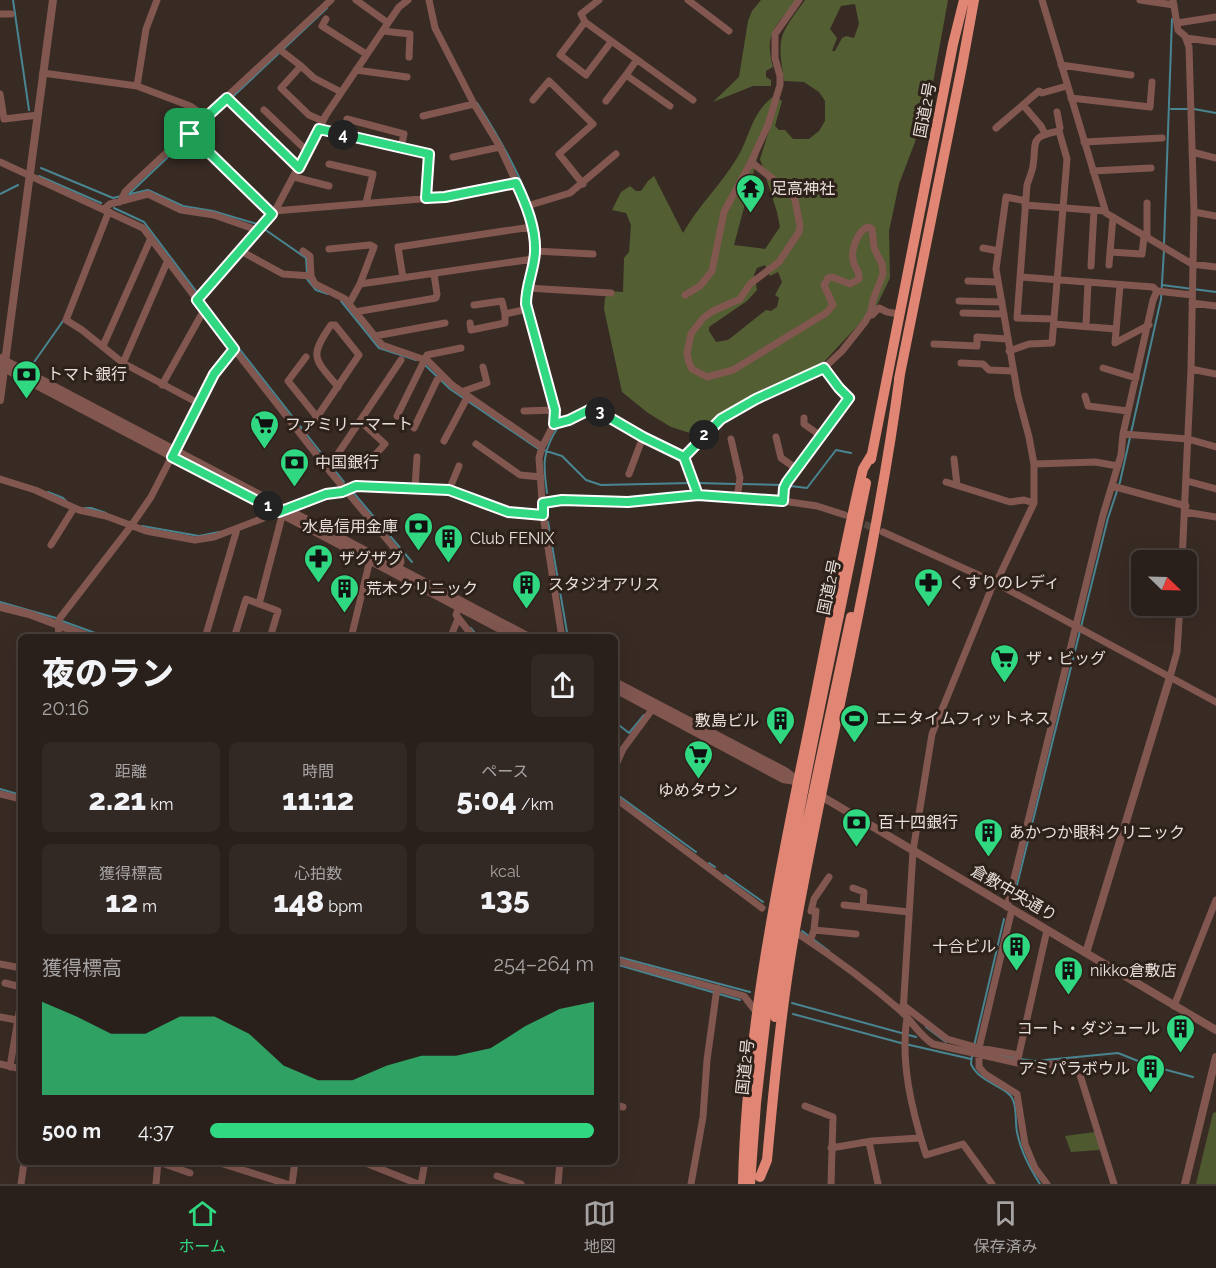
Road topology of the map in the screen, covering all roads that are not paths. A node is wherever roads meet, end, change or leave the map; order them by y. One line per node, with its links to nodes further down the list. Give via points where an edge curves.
1 (53, 0): 38 (street)
2 (157, 0): 43 (street, via 146,29)
3 (331, 0): 30 (street)
4 (356, 0): 22 (street)
5 (408, 0): 22 (street)
6 (429, 0): 52 (street, via 435,28)
7 (599, 0): 21 (street, via 581,14)
8 (688, 0): 25 (street)
9 (799, 0): 77 (street, via 775,34 775,58 781,81 768,125)
10 (957, 0): 29 (highway)
11 (964, 0): 29 (highway, 国道2号)
12 (974, 0): 36 (highway, 国道2号)
13 (980, 0): 36 (highway)
14 (1042, 0): 34 (street)
15 (1140, 0): 16 (street)
16 (1174, 3): 23 (street)
17 (0, 14): 18 (street)
18 (11, 14)
19 (1216, 17): 23 (street)
20 (326, 19): 31 (street, via 322,26)
21 (585, 22): 27 (street); 27 (street, via 560,56 586,75)
22 (388, 23): 24 (street)
23 (1177, 23): 26 (street)
24 (383, 31): 31 (street); 32 (street, via 410,34)
25 (729, 31)
26 (1186, 38): 28 (street); 72 (street)
27 (611, 42): 33 (street)
28 (1216, 42)
29 (953, 44): 145 (highway, 国道2号)
30 (281, 50): 35 (street); 48 (street)
31 (366, 54): 37 (street)
32 (409, 57)
33 (636, 61): 39 (street); 50 (street)
34 (1061, 65): 40 (street); 44 (street)
35 (301, 66): 45 (street); 61 (street, via 281,88 309,115)
36 (962, 66): 172 (highway, 国道2号)
37 (356, 70): 41 (street); 45 (street)
38 (43, 73): 43 (street); 57 (street)
39 (626, 75): 51 (street); 54 (street)
40 (1131, 75)
41 (407, 77)
42 (1152, 82): 47 (street, via 1150,106)
43 (136, 86): 59 (street, via 190,106)
44 (1067, 86): 47 (street); 53 (street, via 1039,91)
45 (341, 93): 61 (street)
46 (0, 94): 57 (street, via 4,119)
47 (1071, 98): 68 (street)
48 (228, 100): 59 (street); 79 (street)
49 (533, 100): 85 (street, via 549,81 593,124 560,153)
50 (693, 100)
51 (606, 101)
52 (474, 104): 58 (street); 69 (street)
53 (1023, 105): 62 (street); 66 (street)
54 (670, 106)
55 (264, 110): 71 (street)
56 (1057, 112): 64 (street)
57 (38, 115): 82 (street)
58 (423, 116)
59 (206, 117): 65 (street)
60 (347, 119): 70 (street, via 404,134)
61 (323, 121): 63 (street)
62 (996, 128)
63 (319, 129): 70 (street); 71 (street)
64 (1059, 131): 66 (street); 93 (street, via 1067,159)
65 (190, 134): 87 (street); 97 (street)
66 (1045, 134): 90 (street, via 1033,147)
67 (1162, 138): 68 (street)
68 (1084, 142): 81 (street)
69 (500, 147): 74 (street); 84 (street)
70 (401, 148): 88 (street, via 429,154)
71 (308, 151): 79 (street)
72 (1192, 152): 75 (street); 98 (street)
73 (616, 154): 85 (street)
74 (453, 157)
75 (1216, 158)
76 (0, 162): 82 (street)
77 (751, 162): 132 (street, via 724,212 712,271); 147 (street, via 790,192 795,200 799,232 779,262 750,284 740,299 713,311 697,326 688,343 692,369 707,377 733,370 826,313 833,305 825,291 825,281 832,277 850,284 859,279 852,256 860,232 869,227 883,274)
78 (329, 164): 89 (street, via 373,174)
79 (299, 168): 83 (street)
80 (1151, 168): 81 (street)
81 (1093, 171): 96 (street)
82 (29, 177): 94 (street); 164 (street)
83 (294, 177): 86 (street); 97 (street)
84 (516, 183): 88 (street); 92 (street)
85 (583, 184): 92 (street)
86 (329, 186)
87 (121, 198): 94 (street); 101 (street, via 148,194 181,210)
88 (426, 198): 89 (street)
89 (366, 203): 97 (street)
90 (1026, 203): 93 (street); 109 (street, via 1006,197); 120 (street)
91 (1147, 203): 103 (street)
92 (529, 205): 102 (street)
93 (1063, 208): 95 (street); 122 (street)
94 (106, 210): 104 (street, via 143,228); 157 (street, via 66,320)
95 (1095, 210): 96 (street); 116 (street)
96 (1105, 211): 100 (street)
97 (273, 212): 101 (street)
98 (1194, 212): 99 (street); 114 (street)
99 (1216, 216)
100 (1113, 218): 103 (street); 110 (street)
101 (259, 227): 107 (street)
102 (531, 227): 111 (street); 121 (street, via 398,247)
103 (1145, 237): 110 (street, via 1142,254); 114 (street)
104 (151, 238): 113 (street); 157 (street)
105 (983, 248): 109 (street)
106 (329, 249): 126 (street, via 374,247)
107 (239, 250): 119 (street, via 283,274); 133 (street)
108 (303, 250): 119 (street, via 309,256)
109 (998, 251): 124 (street)
110 (1110, 252): 115 (street)
111 (537, 253): 112 (street); 118 (street); 128 (street)
112 (593, 254)
113 (168, 260): 133 (street); 165 (street)
114 (1192, 264): 117 (street); 130 (street)
115 (1109, 265)
116 (1091, 266)
117 (1216, 267)
118 (434, 274): 121 (street); 142 (street, via 436,298)
119 (308, 276): 137 (street)
120 (1021, 277): 122 (street); 148 (street, via 1017,318)
121 (403, 278): 126 (street)
122 (1057, 280): 125 (street); 148 (street)
123 (968, 281): 124 (street)
124 (998, 282): 135 (street)
125 (1088, 282): 127 (street); 152 (street)
126 (360, 284): 137 (street)
127 (1120, 285): 129 (street, via 1153,287); 153 (street)
128 (529, 288): 131 (street); 140 (street)
129 (1157, 291): 130 (street); 151 (street)
130 (1192, 291): 136 (street)
131 (611, 293)
132 (685, 296)
133 (199, 298): 141 (street)
134 (958, 301): 135 (street)
135 (1002, 302): 146 (street)
136 (1192, 303): 139 (street); 170 (street)
137 (349, 304): 142 (street)
138 (474, 305): 144 (street, via 502,301)
139 (1216, 306)
140 (528, 309): 144 (street); 182 (street)
141 (204, 310): 159 (street); 176 (street)
142 (355, 312): 154 (street)
143 (963, 312): 146 (street)
144 (505, 314): 150 (street, via 505,323 471,330)
145 (899, 314): 147 (street, via 879,308); 204 (highway, 国道2号)
146 (1004, 314): 155 (street)
147 (869, 315): 168 (street)
148 (1054, 322): 152 (street); 160 (street, via 1052,343 1029,344)
149 (445, 323): 154 (street)
150 (470, 323)
151 (1149, 325): 153 (street, via 1115,343); 175 (street)
152 (1086, 326): 153 (street)
153 (1116, 328)
154 (375, 336): 163 (street, via 386,347)
155 (1007, 339): 156 (street, via 977,337 977,346); 160 (street)
156 (934, 344)
157 (103, 346): 165 (street)
158 (461, 348): 163 (street, via 427,355)
159 (234, 349): 181 (street, via 214,374); 191 (street)
160 (1009, 351): 171 (street)
161 (306, 357): 186 (street, via 288,381)
162 (401, 360): 188 (street)
163 (423, 362): 174 (street); 185 (street)
164 (2, 363): 180 (street); 202 (street)
165 (123, 363): 176 (street)
166 (961, 363): 171 (street)
167 (483, 367): 179 (street, via 487,383)
168 (824, 368): 194 (street, via 849,398); 205 (street, via 721,419)
169 (1103, 368): 175 (street)
170 (1191, 369): 173 (street); 197 (street)
171 (1013, 371): 207 (street)
172 (900, 374): 269 (highway, via 884,486); 294 (highway, 国道2号, bridge)
173 (1216, 374)
174 (440, 378): 179 (street); 190 (street)
175 (1136, 378): 184 (street)
176 (162, 385): 181 (street)
177 (338, 387): 177 (street, via 317,362 318,344 331,325 359,355); 186 (street)
178 (1085, 396): 184 (street, via 1088,406)
179 (465, 397): 198 (street); 201 (street)
180 (0, 400)
181 (198, 404): 202 (street)
182 (555, 410): 183 (street); 189 (street)
183 (524, 411)
184 (1128, 411): 192 (street)
185 (397, 416)
186 (317, 417): 191 (street)
187 (804, 418): 194 (street, via 804,424)
188 (360, 421): 203 (street, via 384,444); 209 (street)
189 (554, 424): 195 (street, via 593,408); 201 (street)
190 (414, 428)
191 (304, 434): 209 (street)
192 (1124, 434): 197 (street); 211 (street)
193 (776, 436): 212 (street, via 781,458)
194 (820, 436): 212 (street)
195 (643, 437): 205 (street); 213 (street)
196 (731, 439): 225 (street, via 739,484)
197 (1188, 439): 200 (street); 216 (street)
198 (444, 441)
199 (476, 444): 214 (street, via 520,475)
200 (1216, 447)
201 (541, 449): 214 (street)
202 (173, 453): 231 (street); 235 (street)
203 (375, 454)
204 (872, 454): 267 (highway, via 863,469 854,508); 294 (highway, 国道2号, bridge, via 790,855)
205 (684, 457): 224 (street)
206 (954, 459): 218 (street)
207 (1034, 464): 211 (street, via 1095,462); 228 (street)
208 (426, 465): 220 (street, via 416,459)
209 (329, 466): 221 (street)
210 (459, 466): 223 (street)
211 (1118, 466): 219 (street)
212 (797, 469): 226 (street, via 785,485)
213 (629, 474)
214 (541, 477): 227 (street)
215 (0, 479): 229 (street)
216 (1186, 481): 222 (street); 230 (street)
217 (946, 482): 218 (street)
218 (957, 485): 228 (street, via 1010,502)
219 (1112, 486): 230 (street); 249 (street)
220 (415, 488): 221 (street); 223 (street)
221 (346, 489): 231 (street); 241 (street, via 400,555)
222 (1216, 489)
223 (449, 490): 232 (street, via 508,512)
224 (698, 495): 225 (street); 227 (street, via 628,502)
225 (737, 498): 226 (street)
226 (783, 501): 233 (street)
227 (543, 503): 232 (street)
228 (1034, 503): 242 (street)
229 (74, 508): 235 (street); 238 (street)
230 (1186, 509): 234 (street); 239 (street)
231 (283, 512): 236 (street); 240 (street); 241 (street); 244 (street)
232 (543, 515): 260 (street)
233 (845, 515)
234 (1216, 517)
235 (133, 524): 236 (street, via 195,540); 248 (street)
236 (237, 529): 252 (street)
237 (883, 532): 242 (street)
238 (51, 545)
239 (1183, 550)
240 (370, 560): 241 (street); 255 (street)
241 (396, 570): 243 (street)
242 (995, 582): 249 (street); 272 (street, via 932,734)
243 (460, 603): 247 (street); 258 (street); 259 (street)
244 (259, 604): 253 (street, via 246,599); 254 (street, via 278,611)
245 (0, 607): 248 (street)
246 (1179, 616): 261 (street, via 1177,652)
247 (458, 619): 256 (street); 257 (street)
248 (58, 624): 250 (street); 251 (street)
249 (1079, 629): 261 (street); 279 (street)
250 (59, 634)
251 (83, 634)
252 (206, 634)
253 (235, 634)
254 (271, 634)
255 (352, 634)
256 (452, 634)
257 (471, 634)
258 (511, 634)
259 (523, 634)
260 (561, 634)
261 (1170, 677): 264 (street); 285 (street)
262 (618, 684): 265 (street)
263 (618, 690): 265 (street)
264 (1216, 702)
265 (654, 706): 266 (street); 267 (street, 倉敷中央通り, via 782,769)
266 (618, 760)
267 (798, 782): 269 (street, 倉敷中央通り); 294 (highway, via 763,969)
268 (0, 794): 270 (street)
269 (820, 796): 272 (street, 倉敷中央通り); 321 (highway, via 786,988 767,1160)
270 (18, 798)
271 (618, 800): 278 (street)
272 (913, 851): 279 (street, 倉敷中央通り); 280 (street)
273 (829, 877): 284 (street, via 814,899)
274 (853, 888): 277 (street, via 864,892)
275 (1216, 900): 292 (street)
276 (844, 905): 277 (street)
277 (863, 907): 280 (street)
278 (762, 908)
279 (1010, 908): 281 (street, 倉敷中央通り); 300 (street)
280 (909, 912): 293 (street)
281 (1047, 930): 285 (street, 倉敷中央通り); 302 (street)
282 (856, 934): 284 (street)
283 (800, 935): 284 (street)
284 (812, 937): 293 (street)
285 (1086, 953): 292 (street, 倉敷中央通り)
286 (618, 961): 291 (street)
287 (0, 964): 288 (street)
288 (18, 967)
289 (4, 983): 290 (street)
290 (18, 986)
291 (716, 991): 294 (street, via 744,996); 329 (street, via 703,1117)
292 (1174, 1006): 298 (street, 倉敷中央通り)
293 (904, 1012): 299 (street); 299 (street, via 928,1040 942,1047); 308 (street, via 905,1065)
294 (766, 1015): 321 (highway, 国道2号); 330 (highway, via 747,1100); 331 (highway, 国道2号)
295 (18, 1016): 297 (street)
296 (0, 1017): 297 (street)
297 (17, 1020): 304 (street)
298 (1216, 1030)
299 (962, 1047): 300 (street)
300 (975, 1051): 302 (street); 335 (street, via 985,1074 1017,1094 1025,1144)
301 (1216, 1058): 306 (street)
302 (1018, 1059): 336 (street, via 1031,1066 1076,1062)
303 (0, 1064): 304 (street)
304 (10, 1064): 305 (street)
305 (18, 1068)
306 (1213, 1086): 337 (street)
307 (805, 1106): 310 (street, via 833,1117)
308 (920, 1138): 309 (street); 334 (street, via 926,1155 963,1144)
309 (869, 1142): 310 (street); 333 (street)
310 (831, 1148): 332 (street)
311 (24, 1165): 323 (street)
312 (159, 1165): 324 (street)
313 (167, 1165): 319 (street)
314 (226, 1165): 325 (street)
315 (295, 1165): 326 (street)
316 (371, 1165): 322 (street)
317 (424, 1165): 322 (street)
318 (560, 1165): 328 (street)
319 (190, 1173)
320 (497, 1176): 327 (street)
321 (760, 1181)
322 (421, 1183)
323 (21, 1184)
324 (156, 1184)
325 (288, 1184)
326 (292, 1184)
327 (521, 1184)
328 (558, 1184)
329 (691, 1184)
330 (743, 1184)
331 (750, 1184)
332 (831, 1184)
333 (878, 1184)
334 (992, 1184)
335 (1047, 1184)
336 (1114, 1184)
337 (1185, 1184)

